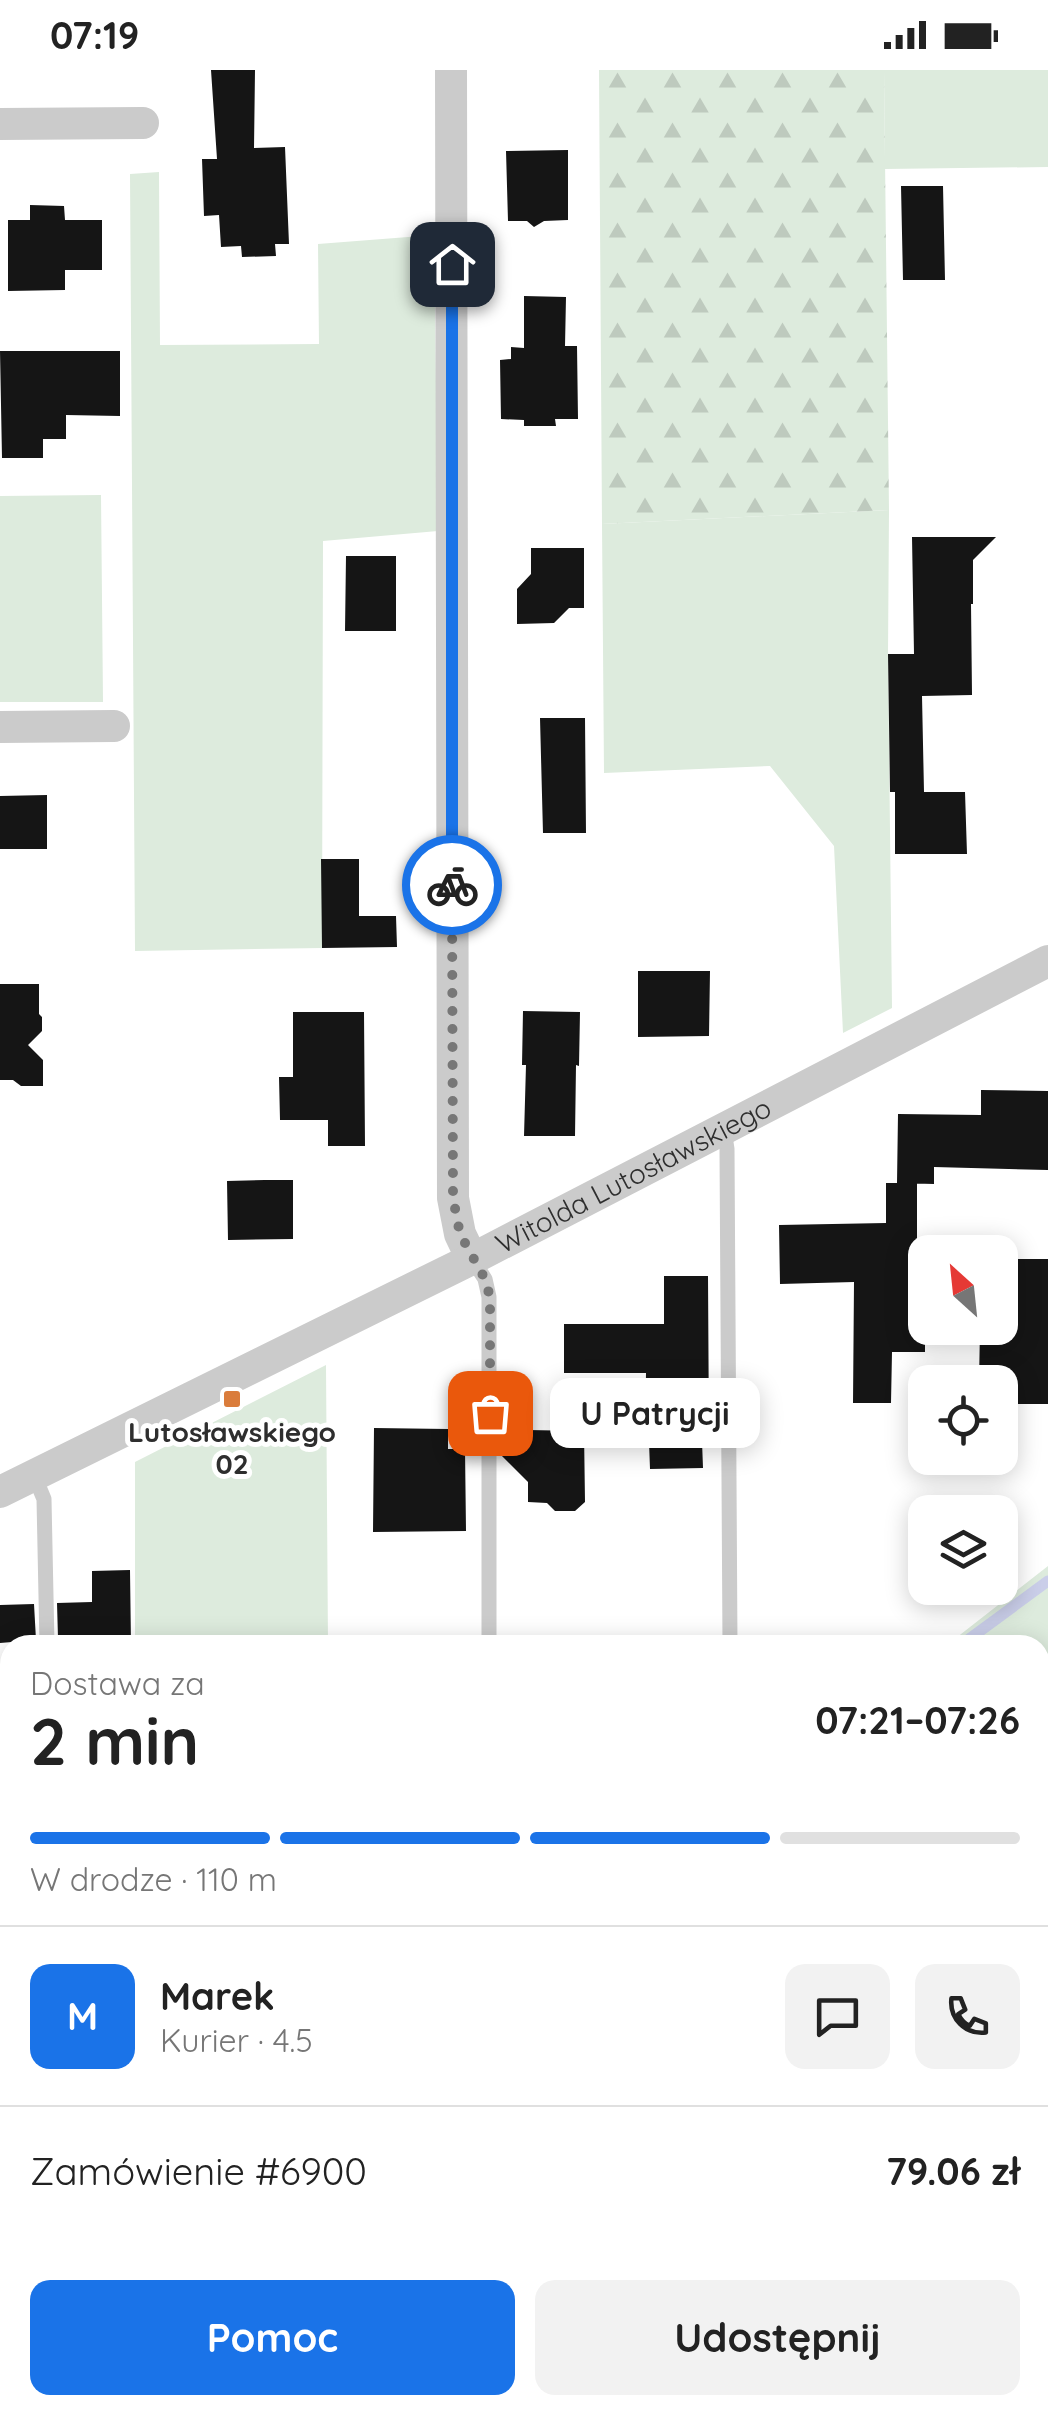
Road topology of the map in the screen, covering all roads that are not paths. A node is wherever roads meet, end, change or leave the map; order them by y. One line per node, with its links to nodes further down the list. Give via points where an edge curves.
1 (451, 70): 8 (street, via 453,1198)
2 (143, 123): 3 (street)
3 (0, 124)
4 (114, 726): 5 (street)
5 (0, 727)
6 (1048, 961): 7 (street, Witolda Lutosławskiego)
7 (724, 1130): 8 (street, Witolda Lutosławskiego); 13 (lane)
8 (472, 1259): 9 (street, Witolda Lutosławskiego); 12 (lane, via 490,1297)
9 (34, 1474): 10 (street, Witolda Lutosławskiego); 11 (lane, via 44,1499)
10 (0, 1492)
11 (47, 1635)
12 (489, 1635)
13 (730, 1635)

